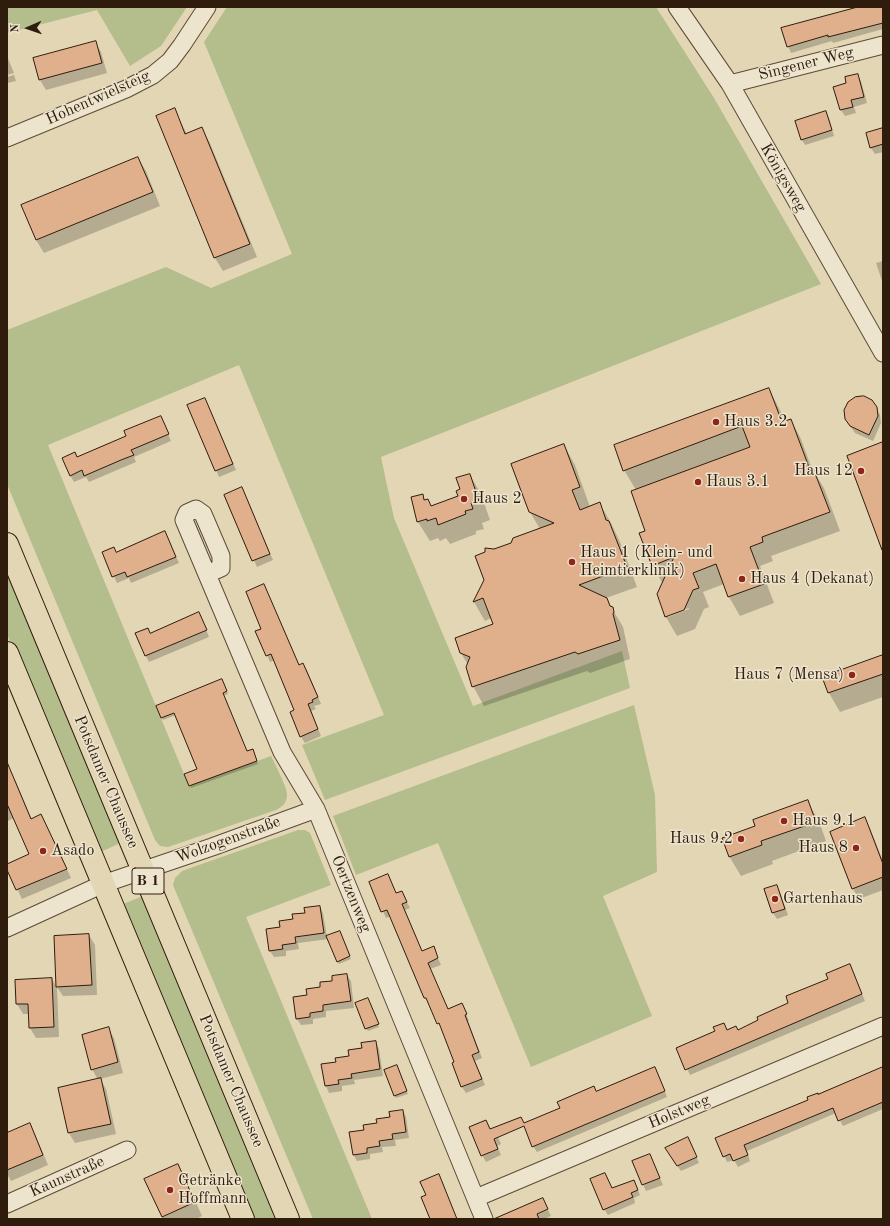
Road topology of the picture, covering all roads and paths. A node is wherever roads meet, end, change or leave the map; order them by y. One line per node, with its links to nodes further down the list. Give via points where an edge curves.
1 (207, 7): 5 (street, Hohentwielsteig, via 170,61 153,75 126,89)
2 (676, 7): 4 (street, Königsweg)
3 (883, 45): 4 (street, Singener Weg)
4 (730, 84): 6 (street, Königsweg)
5 (7, 138)
6 (883, 353)
7 (7, 544): 11 (main road, Potsdamer Chaussee / B 1)
8 (206, 574): 10 (street, Oertzenweg, via 282,752)
9 (7, 653): 12 (main road, B 1)
10 (316, 809): 11 (street, Wolzogenstraße); 16 (street, Oertzenweg)
11 (143, 870): 12 (street, Wolzogenstraße); 19 (main road, Potsdamer Chaussee / B 1)
12 (103, 884): 13 (street, Wolzogenstraße); 18 (main road, B 1)
13 (7, 928)
14 (883, 1026): 16 (street, Holstweg)
15 (127, 1150): 17 (street, Kaunstraße)
16 (476, 1198): 20 (street, Oertzenweg)
17 (7, 1204)
18 (243, 1219)
19 (288, 1219)
20 (484, 1219)

